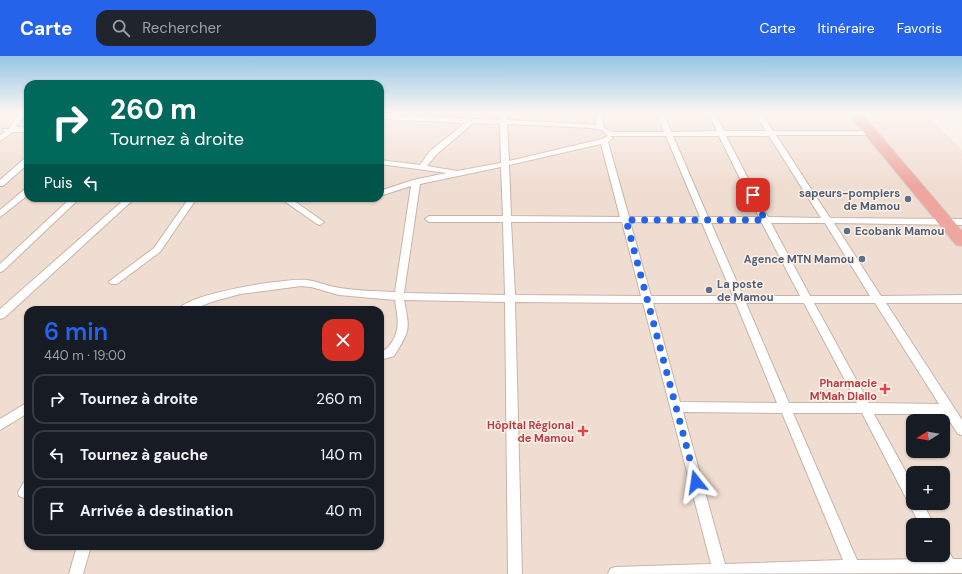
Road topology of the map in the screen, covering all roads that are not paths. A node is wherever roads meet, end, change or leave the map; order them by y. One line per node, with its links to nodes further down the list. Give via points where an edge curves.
1 (452, 137): 11 (street, via 433,153)
2 (504, 137): 10 (street)
3 (607, 137): 10 (street); 24 (street)
4 (668, 137): 25 (street)
5 (724, 137): 26 (street)
6 (773, 137): 27 (street)
7 (875, 137): 29 (highway)
8 (384, 162): 11 (street)
9 (24, 163): 14 (street)
10 (505, 164): 12 (street); 23 (street)
11 (423, 167): 12 (street)
12 (460, 173): 13 (street)
13 (416, 182): 15 (street); 34 (street)
14 (0, 184)
15 (384, 193)
16 (24, 194): 21 (street)
17 (72, 202): 32 (street)
18 (127, 202): 42 (street)
19 (190, 202): 33 (street, via 157,250)
20 (290, 202): 28 (street)
21 (0, 214)
22 (429, 219): 23 (street)
23 (508, 220): 24 (street); 35 (street)
24 (626, 220): 25 (street); 36 (street)
25 (705, 220): 26 (street); 40 (street)
26 (765, 220): 27 (street); 38 (street)
27 (826, 221): 29 (street); 39 (street)
28 (320, 222)
29 (946, 222): 30 (street); 31 (highway)
30 (962, 222)
31 (962, 241)
32 (0, 269)
33 (114, 282)
34 (399, 297): 35 (street); 41 (street, via 336,291 318,284 304,283 233,292); 43 (street, via 404,326 390,353)
35 (510, 298): 36 (street); 57 (street)
36 (647, 299): 40 (street); 44 (street)
37 (962, 299): 39 (street)
38 (808, 300): 39 (street); 40 (street); 46 (street)
39 (878, 300): 47 (street)
40 (738, 301): 45 (street)
41 (190, 306)
42 (0, 315)
43 (384, 355)
44 (676, 408): 45 (street); 55 (street)
45 (784, 408): 46 (street); 54 (street)
46 (866, 409): 47 (street); 51 (street)
47 (949, 409): 50 (street)
48 (24, 410): 49 (street)
49 (0, 425)
50 (962, 430)
51 (906, 485)
52 (83, 550): 56 (street)
53 (951, 566): 54 (street)
54 (854, 571): 55 (street)
55 (720, 572): 58 (street)
56 (76, 574)
57 (515, 574)
58 (616, 574)

